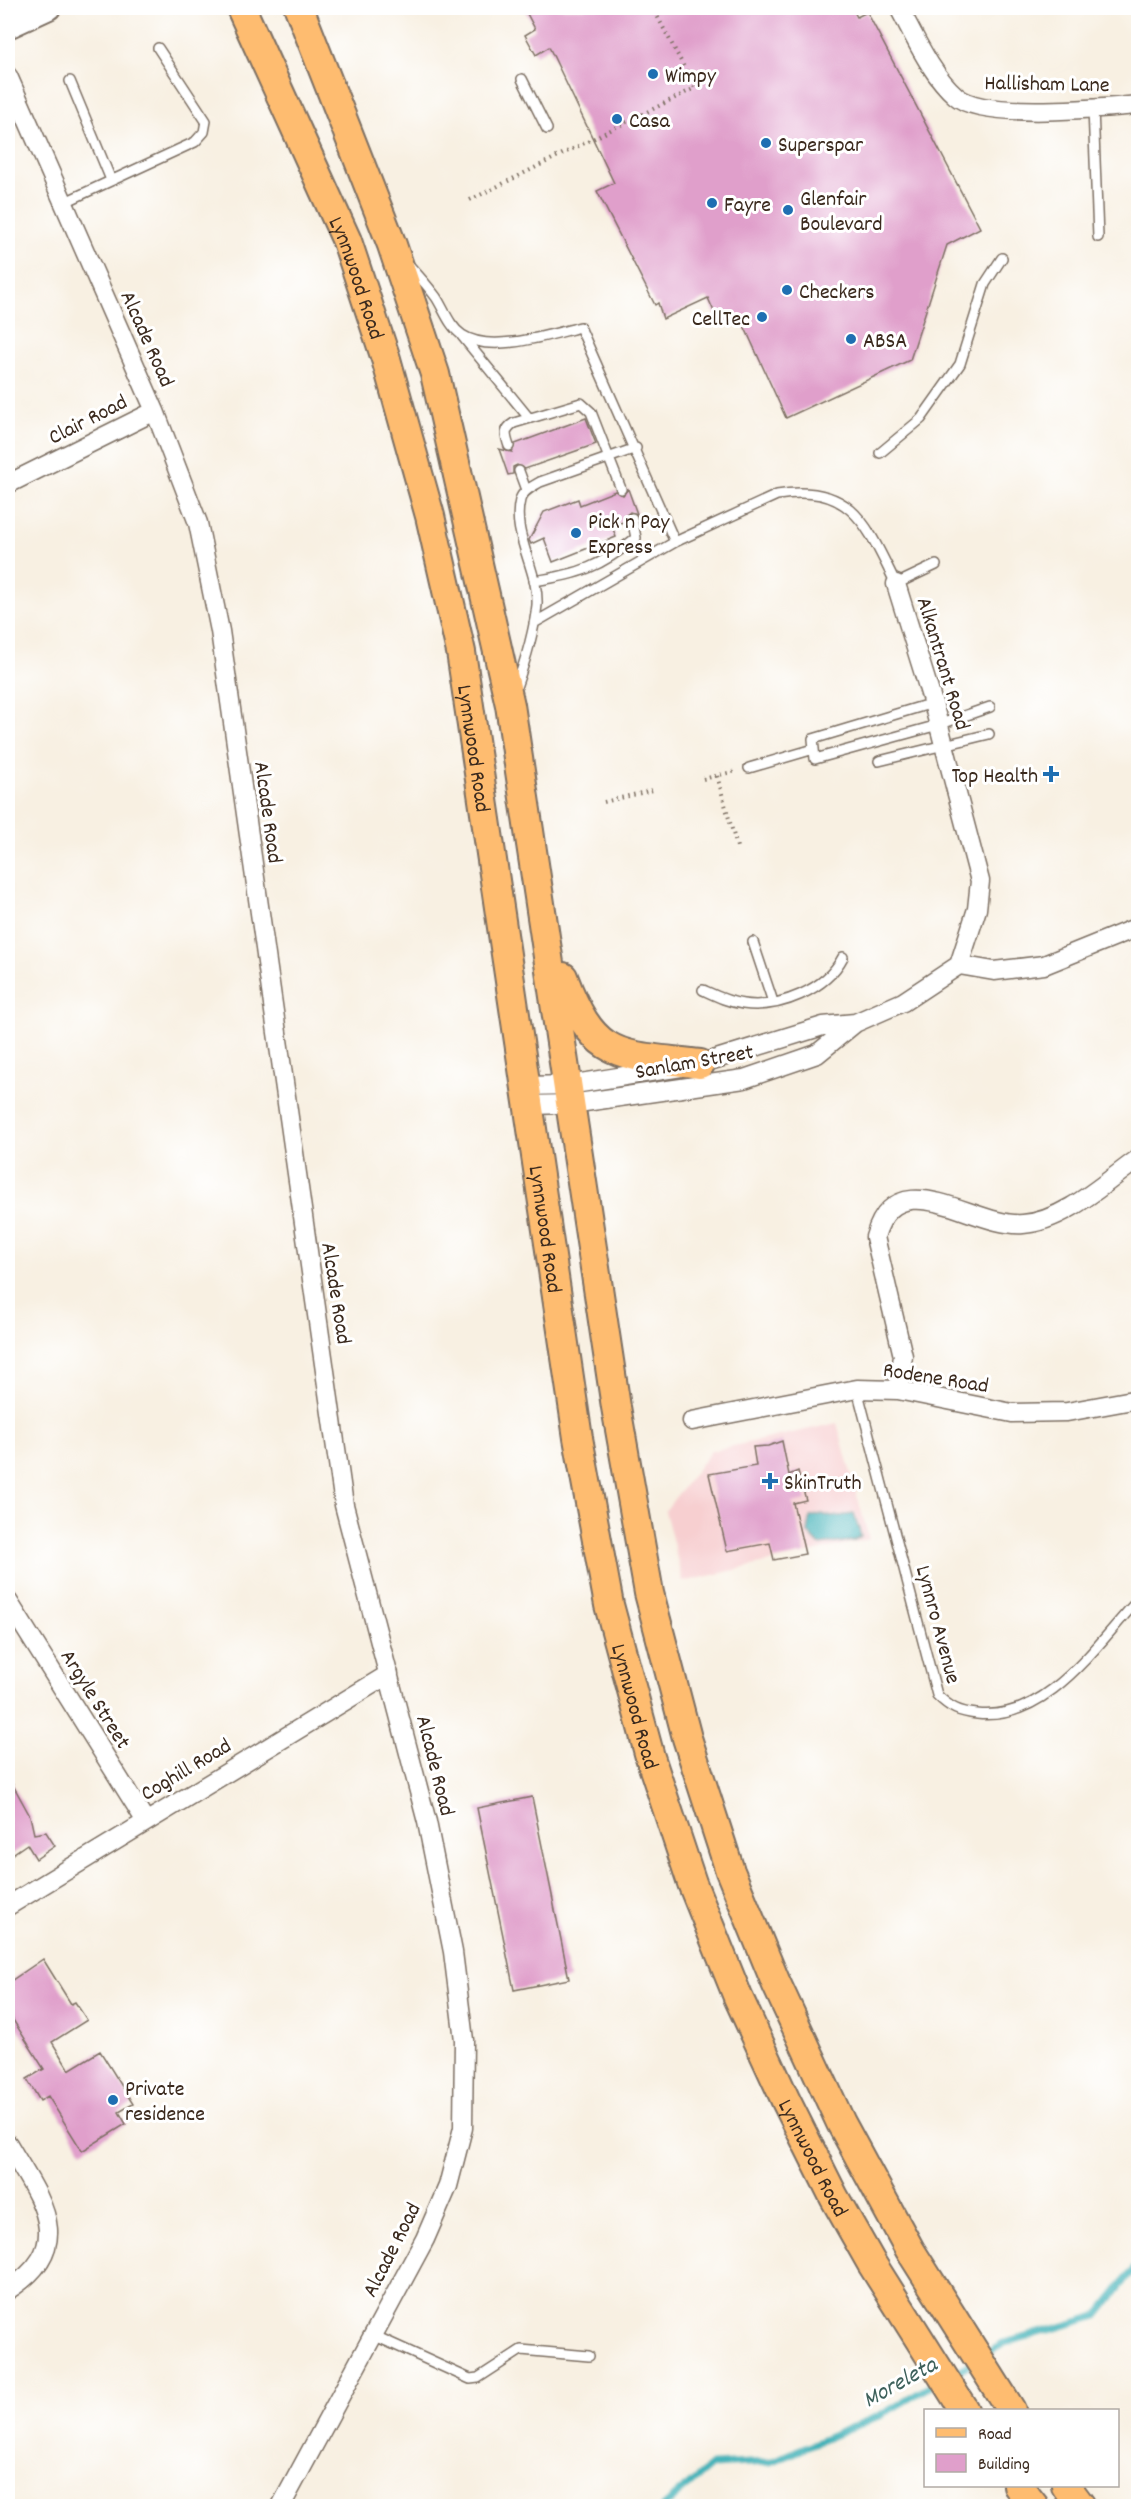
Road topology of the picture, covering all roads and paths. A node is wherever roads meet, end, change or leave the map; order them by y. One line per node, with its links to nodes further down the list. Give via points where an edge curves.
1 (49, 8): 6 (street)
2 (241, 8): 63 (main road, Lynnwood Road, via 347,241 386,359 430,516 461,652)
3 (299, 8): 18 (main road, Lynnwood Road)
4 (653, 8): 15 (path, via 695,88)
5 (899, 8): 12 (street, Hallisham Lane, via 938,78 958,99 1005,110)
6 (8, 27)
7 (158, 48): 14 (lane, via 206,121 204,132 195,142)
8 (8, 76): 16 (street, Alcade Road)
9 (522, 79): 13 (lane)
10 (70, 81): 14 (lane)
11 (1138, 105): 12 (street, Hallisham Lane)
12 (1093, 108): 17 (lane)
13 (547, 129)
14 (111, 180): 16 (lane)
15 (470, 200)
16 (63, 203): 21 (street, Alcade Road)
17 (1098, 237)
18 (392, 245): 20 (lane); 38 (main road, Lynnwood Road, via 435,374)
19 (1002, 258): 25 (lane, via 985,284 960,364 921,419)
20 (461, 334): 22 (lane); 24 (lane, via 477,342 496,343 580,327)
21 (155, 411): 28 (street, Clair Road); 71 (street, Alcade Road, via 198,523 220,631 344,1505)
22 (530, 418): 23 (lane, via 508,427 505,434); 26 (lane, via 581,403 591,412)
23 (509, 446)
24 (636, 448): 26 (lane); 32 (lane)
25 (880, 453)
26 (610, 458): 29 (lane); 30 (lane)
27 (519, 471): 30 (lane)
28 (8, 484)
29 (621, 489)
30 (526, 490): 34 (lane, via 520,500 521,538)
31 (632, 518): 34 (lane, via 636,538 612,558 575,575)
32 (675, 542): 35 (lane, via 777,495 794,492 826,496 842,502 868,528); 36 (lane)
33 (936, 565): 35 (lane)
34 (534, 581): 36 (lane)
35 (896, 584): 37 (street, Alkantrant Road)
36 (534, 622): 38 (lane)
37 (933, 703): 40 (lane); 41 (street, Alkantrant Road)
38 (510, 705): 54 (main road, Lynnwood Road)
39 (990, 707): 41 (lane)
40 (869, 723): 43 (lane); 45 (lane)
41 (938, 725): 43 (lane); 44 (street, Alkantrant Road)
42 (990, 734): 44 (lane)
43 (874, 743): 45 (lane)
44 (944, 746): 46 (lane); 57 (street, Alkantrant Road, via 980,881 977,909)
45 (814, 749): 47 (lane)
46 (879, 761)
47 (748, 768): 48 (path)
48 (717, 776): 49 (path); 52 (path)
49 (703, 779)
50 (653, 790): 51 (path)
51 (604, 802)
52 (736, 847)
53 (1138, 927): 57 (street, via 1044,964 994,971)
54 (546, 933): 61 (main road, via 587,1030 602,1043 632,1057); 62 (main road, Lynnwood Road)
55 (753, 942): 59 (lane)
56 (843, 957): 59 (lane, via 836,971 822,984)
57 (959, 965): 60 (street, Sanlam Street, via 903,1002)
58 (703, 990): 59 (lane, via 745,1004)
59 (772, 1002)
60 (855, 1023): 61 (street, Sanlam Street, via 823,1026); 62 (street, Sanlam Street, via 817,1054 744,1078)
61 (700, 1064): 62 (street, Sanlam Street)
62 (569, 1095): 63 (street, Sanlam Street); 78 (main road, Lynnwood Road, via 616,1407 649,1593 687,1738 730,1871 776,1983 842,2123 910,2250)
63 (527, 1096): 79 (main road, Lynnwood Road, via 578,1438 609,1605 650,1757 692,1883 738,1997 829,2187 872,2264)
64 (1138, 1159): 66 (street, via 1046,1219 1023,1224 998,1222 932,1199 899,1202 886,1214 875,1237 903,1356)
65 (857, 1389): 66 (street, Rodene Road); 68 (street, Rodene Road); 69 (lane, Lynnro Avenue, via 938,1695 949,1707 990,1716 1023,1708 1040,1699 1065,1679)
66 (898, 1390): 67 (street, Rodene Road, via 1012,1413 1067,1412)
67 (1138, 1399)
68 (692, 1421)
69 (1138, 1600)
70 (8, 1601): 72 (street, Argyle Street)
71 (389, 1674): 72 (street, Coghill Road); 76 (street, Alcade Road, via 428,1822 453,1952 464,2040 465,2088 463,2128 448,2186 425,2239)
72 (145, 1820): 73 (street, Coghill Road)
73 (8, 1906)
74 (8, 2144): 75 (street, via 46,2208 50,2233 43,2253)
75 (8, 2290)
76 (373, 2335): 77 (lane, via 470,2379 478,2378 521,2349); 82 (street, Alcade Road)
77 (589, 2356)
78 (1006, 2403)
79 (963, 2409)
80 (1019, 2487): 83 (main road)
81 (1067, 2487): 84 (main road)
82 (282, 2506)
83 (1034, 2506)
84 (1081, 2506)

